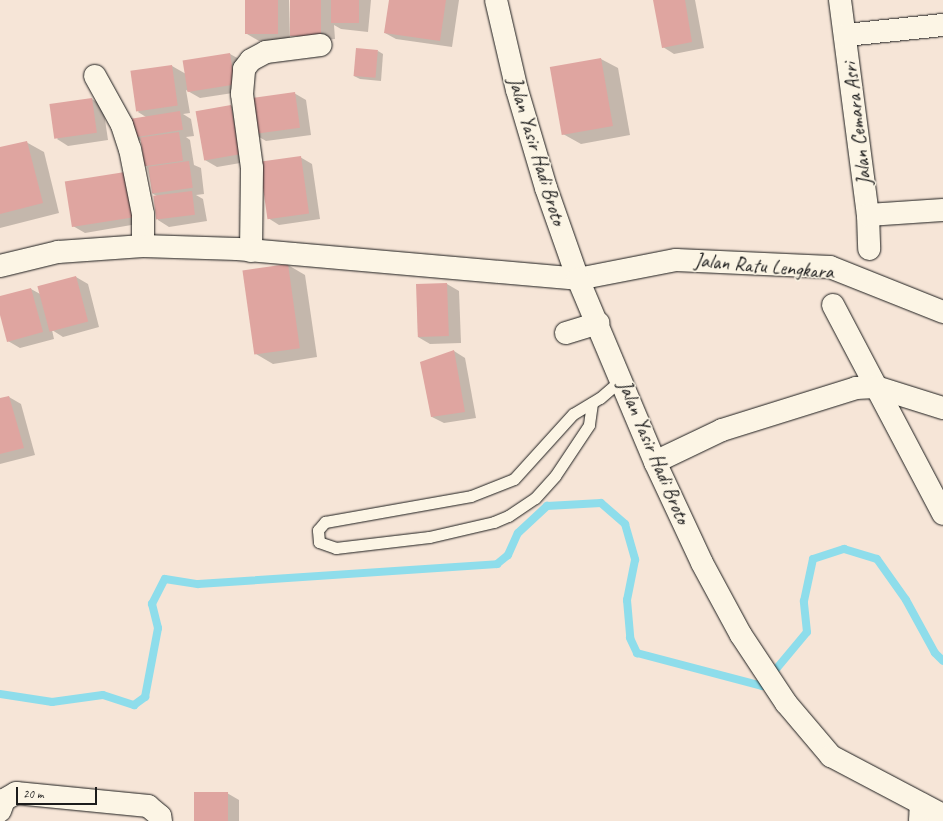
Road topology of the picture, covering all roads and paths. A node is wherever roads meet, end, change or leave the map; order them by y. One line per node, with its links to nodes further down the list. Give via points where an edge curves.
1 (496, 0): 13 (street, Jalan Yasir Hadi Broto, via 519,98 546,188)
2 (840, 0): 4 (street, Jalan Cemara Asri)
3 (943, 25): 4 (street)
4 (846, 36): 8 (street, Jalan Cemara Asri)
5 (321, 45): 11 (street, via 266,52 251,60 244,69 242,94 252,168)
6 (95, 76): 9 (street, via 122,125 130,149 143,214)
7 (943, 210): 8 (street)
8 (868, 215): 10 (street, Jalan Cemara Asri)
9 (143, 246): 11 (street, Jalan Ratu Lengkara); 12 (street, Jalan Ratu Lengkara, via 58,252)
10 (869, 249)
11 (251, 251): 13 (street, Jalan Ratu Lengkara)
12 (0, 266)
13 (578, 279): 15 (street, Jalan Ratu Lengkara, via 676,260 830,267); 16 (street, Jalan Yasir Hadi Broto)
14 (833, 305): 19 (street)
15 (943, 312)
16 (598, 324): 17 (street); 18 (street, Jalan Yasir Hadi Broto)
17 (566, 333)
18 (622, 379): 20 (lane); 22 (street, Jalan Yasir Hadi Broto)
19 (876, 388): 21 (street); 22 (street, via 832,394 722,430); 23 (street)
20 (592, 403): 20 (lane, via 589,425 555,476 535,498 508,516 494,522 428,537 336,548 320,542 318,530 325,522 471,496 514,479 573,414)
21 (943, 408)
22 (655, 462): 25 (street, Jalan Yasir Hadi Broto, via 702,563 741,635 786,703 831,756)
23 (943, 514)
24 (0, 811): 27 (street, via 4,800 16,793 148,806 160,816)
25 (920, 812): 26 (street, Jalan Yasir Hadi Broto)
26 (943, 815)
27 (161, 821)

